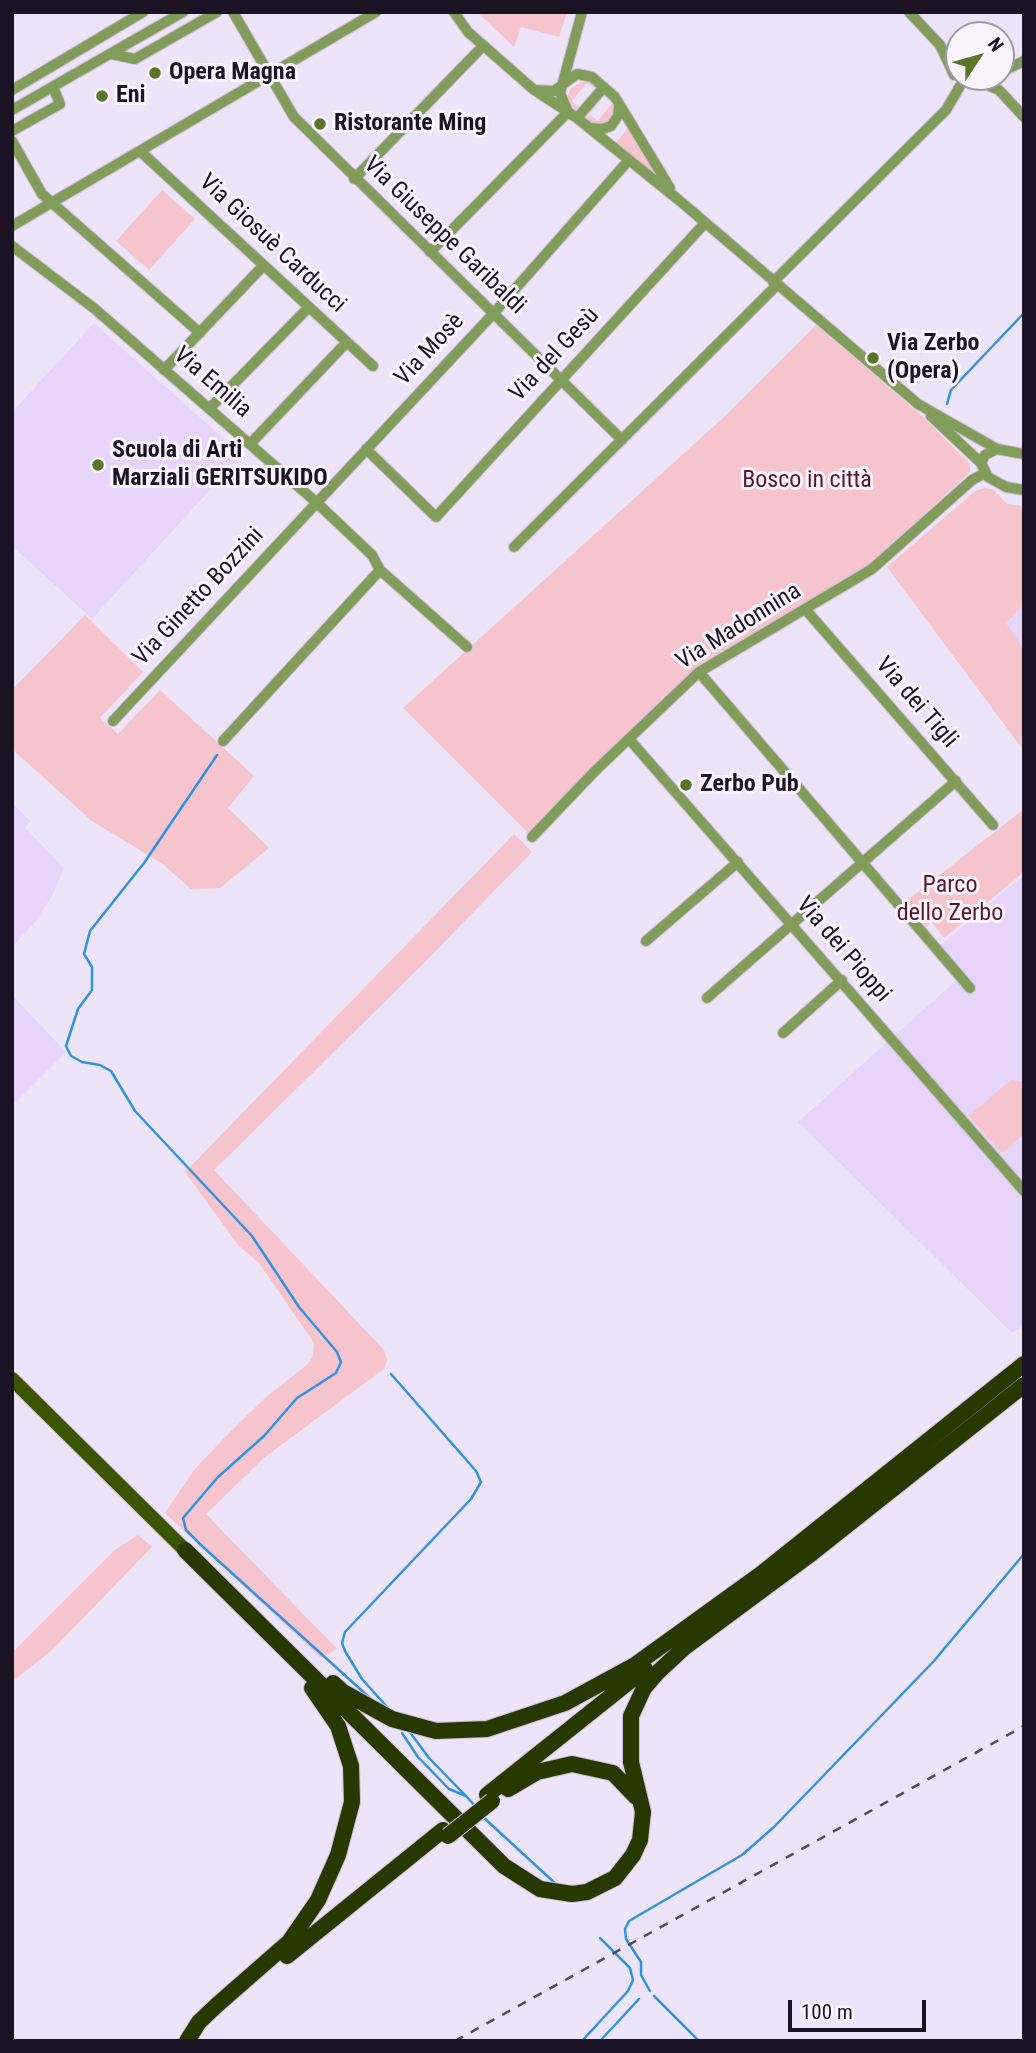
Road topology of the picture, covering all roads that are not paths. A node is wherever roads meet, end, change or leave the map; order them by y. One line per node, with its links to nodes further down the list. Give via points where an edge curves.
1 (143, 12): 19 (street)
2 (183, 12): 12 (street)
3 (217, 12): 12 (street, via 135,59)
4 (233, 12): 13 (street, Via Giuseppe Garibaldi)
5 (376, 12): 13 (street)
6 (454, 12): 10 (street)
7 (582, 12): 9 (street)
8 (909, 12): 11 (street)
9 (573, 42): 14 (street, via 577,60); 15 (street)
10 (483, 46): 18 (street); 31 (street)
11 (945, 53)
12 (111, 54): 16 (street)
13 (270, 76): 29 (street); 31 (street, Via Giuseppe Garibaldi, via 294,117)
14 (592, 77): 15 (street, via 577,74); 17 (street)
15 (564, 83): 18 (street, via 552,92); 24 (street, via 560,95)
16 (53, 87): 23 (street); 27 (street, via 60,104)
17 (604, 87): 22 (street); 24 (street)
18 (533, 89): 24 (street)
19 (12, 90)
20 (957, 91): 39 (street, via 946,110)
21 (1000, 91): 25 (street)
22 (618, 103): 26 (street, via 613,124 602,130); 32 (street)
23 (12, 110)
24 (573, 115): 26 (street); 37 (street)
25 (1024, 117)
26 (590, 128): 30 (street)
27 (12, 131)
28 (12, 141): 33 (street, via 42,194)
29 (141, 152): 33 (street); 38 (street, Via Giosuè Carducci)
30 (628, 161): 32 (street); 41 (street, Via Mosè)
31 (354, 179): 37 (street, Via Giuseppe Garibaldi)
32 (680, 201): 34 (street)
33 (52, 203): 35 (street); 42 (street)
34 (705, 223): 39 (street); 46 (street, Via del Gesù)
35 (12, 226)
36 (12, 246): 45 (street, Via Emilia, via 95,309)
37 (430, 252): 41 (street, Via Giuseppe Garibaldi)
38 (264, 265): 40 (street, Via Giosuè Carducci); 42 (street)
39 (775, 283): 47 (street); 49 (street)
40 (309, 307): 43 (street, Via Giosuè Carducci); 48 (street)
41 (493, 314): 46 (street, Via Giuseppe Garibaldi); 51 (street, Via Mosè)
42 (200, 332): 45 (street)
43 (347, 342): 44 (street, Via Giosuè Carducci); 50 (street)
44 (373, 366)
45 (164, 370): 48 (street, Via Emilia)
46 (561, 380): 49 (street, Via Giuseppe Garibaldi); 51 (street, Via del Gesù, via 436,517)
47 (918, 404): 52 (street); 54 (street)
48 (209, 409): 50 (street, Via Emilia)
49 (622, 440): 57 (street)
50 (250, 444): 56 (street, Via Emilia)
51 (366, 449): 56 (street, Via Mosè)
52 (998, 449): 53 (street); 54 (street, Via Madonnina, via 985,455)
53 (1021, 451)
54 (983, 468): 55 (street, via 1002,485); 59 (street, Via Madonnina, via 872,569)
55 (1024, 490)
56 (316, 502): 58 (street, Via Emilia, via 372,555); 62 (street, Via Ginetto Bozzini)
57 (514, 547)
58 (380, 570): 60 (street, Via Emilia); 64 (street)
59 (806, 610): 61 (street, Via Madonnina); 65 (street, Via dei Tigli)
60 (467, 648)
61 (699, 672): 63 (street, Via Madonnina); 69 (street)
62 (113, 722)
63 (629, 739): 67 (street, Via Madonnina); 68 (street, Via dei Pioppi)
64 (223, 741)
65 (956, 781): 66 (street, Via dei Tigli); 69 (street)
66 (993, 825)
67 (532, 837)
68 (738, 862): 70 (street, Via dei Pioppi); 71 (street)
69 (863, 863): 70 (street); 73 (street)
70 (792, 923): 72 (street, Via dei Pioppi); 74 (street)
71 (646, 941)
72 (842, 981): 75 (street); 76 (street, Via dei Pioppi)
73 (970, 988)
74 (707, 998)
75 (782, 1033)
76 (1024, 1191)
77 (1024, 1364): 82 (highway)
78 (12, 1378): 80 (main road)
79 (1024, 1385): 82 (highway)
80 (185, 1550): 81 (highway)
81 (213, 1577): 82 (highway, via 267,1619 343,1692 392,1719 436,1731 502,1725 565,1703 635,1665); 84 (highway, via 522,1880 556,1893 587,1892 601,1886 615,1878 633,1855 640,1840); 85 (highway, via 242,1617 328,1707 346,1744 352,1802 338,1855 304,1923 275,1956 199,2022)
82 (765, 1579): 83 (highway); 84 (highway, via 670,1659 637,1701 631,1716 631,1762)
83 (490, 1798): 84 (highway, via 537,1772 580,1765 601,1768 622,1780); 85 (highway, via 253,1983)
84 (643, 1811)
85 (190, 2041)

